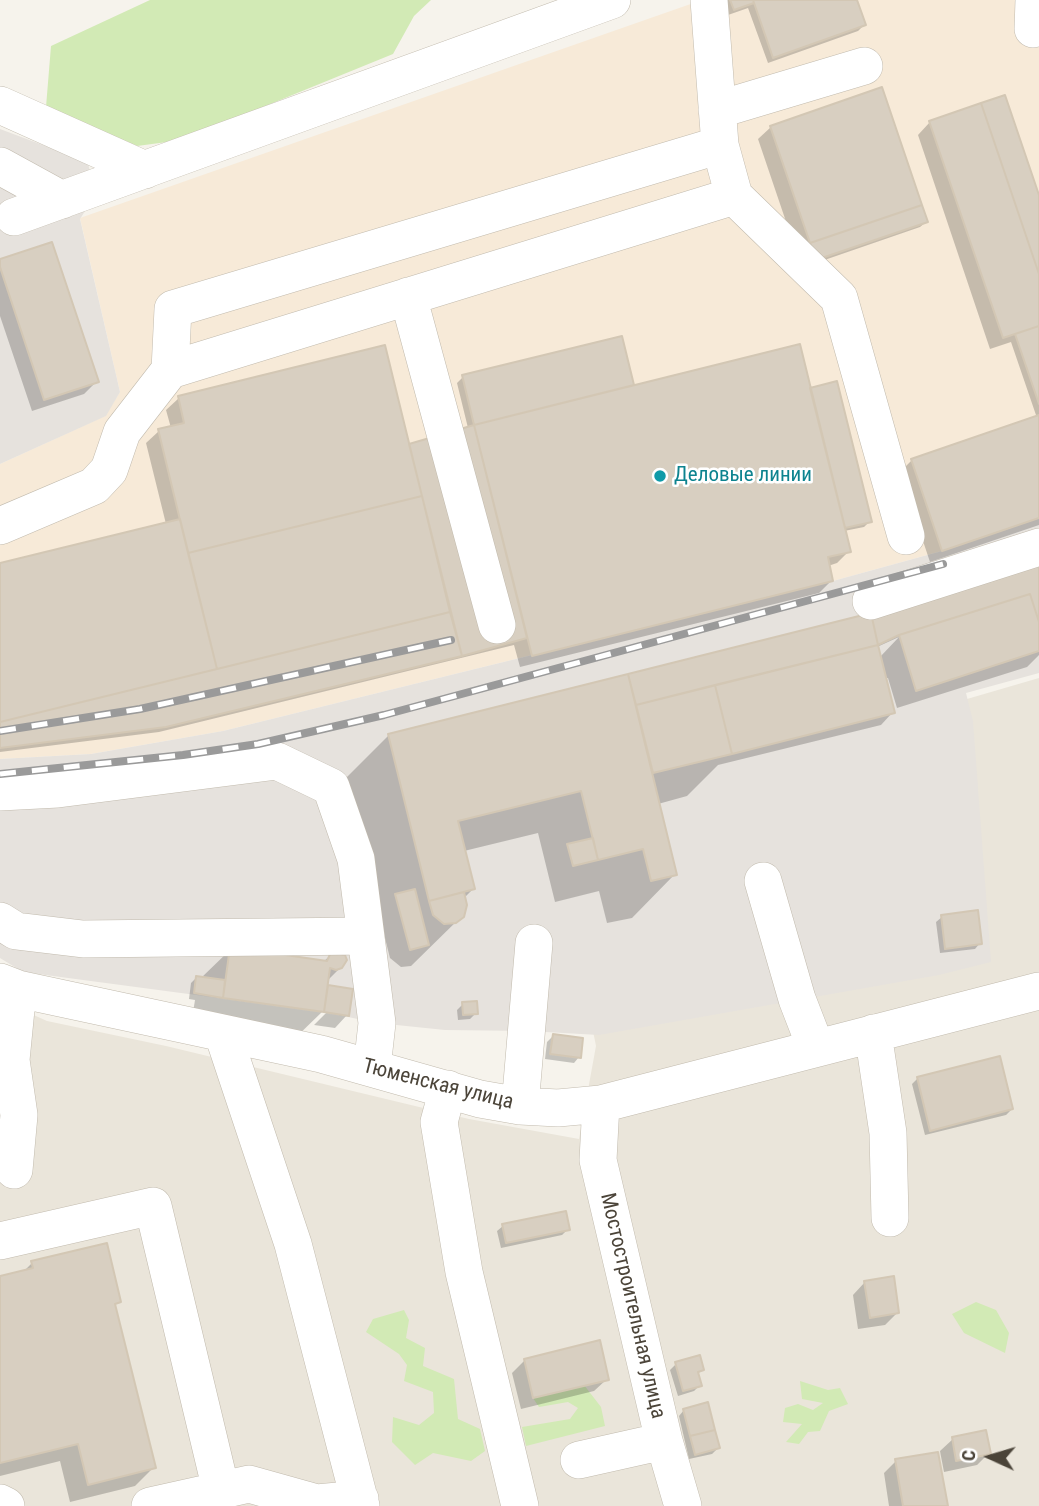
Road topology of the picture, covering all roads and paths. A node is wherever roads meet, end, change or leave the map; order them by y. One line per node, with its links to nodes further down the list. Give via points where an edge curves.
1 (612, 0): 7 (street)
2 (709, 0): 5 (street)
3 (864, 66): 5 (street)
4 (0, 105): 7 (street)
5 (718, 127): 8 (street); 12 (street, via 173,309)
6 (0, 166): 9 (street)
7 (145, 170): 9 (street)
8 (734, 196): 11 (street); 14 (street, via 839,298)
9 (62, 200): 10 (street)
10 (14, 217)
11 (408, 296): 12 (street); 17 (street)
12 (170, 370): 13 (street, via 122,432 108,470 94,486)
13 (0, 526)
14 (906, 536)
15 (1039, 548): 16 (street)
16 (871, 601)
17 (497, 625)
18 (0, 792): 21 (street, via 277,761 331,787 356,859)
19 (763, 881): 27 (street)
20 (0, 921): 21 (street, via 16,931 83,939)
21 (366, 936): 28 (street, via 377,1023)
22 (534, 943): 31 (street)
23 (9, 985): 25 (street, Тюменская улица); 32 (street, via 11,1060 19,1115)
24 (1037, 999): 26 (street, Тюменская улица)
25 (222, 1034): 28 (street, Тюменская улица); 39 (street, via 293,1244)
26 (873, 1034): 27 (street, Тюменская улица); 33 (street, via 888,1133)
27 (816, 1048): 30 (street, Тюменская улица)
28 (372, 1068): 29 (street, Тюменская улица)
29 (448, 1089): 31 (street, Тюменская улица); 42 (street, via 439,1122 464,1272)
30 (601, 1104): 31 (street, Тюменская улица); 35 (street, Мостостроительная улица, via 598,1160)
31 (520, 1106)
32 (14, 1170)
33 (890, 1218)
34 (0, 1241): 37 (street, via 153,1206)
35 (664, 1441): 36 (street); 43 (street, Мостостроительная улица)
36 (579, 1460)
37 (220, 1490): 39 (street, via 249,1484 317,1503); 41 (street)
38 (0, 1503): 40 (street)
39 (360, 1503)
40 (6, 1506)
41 (150, 1506)
42 (520, 1506)
43 (683, 1506)

